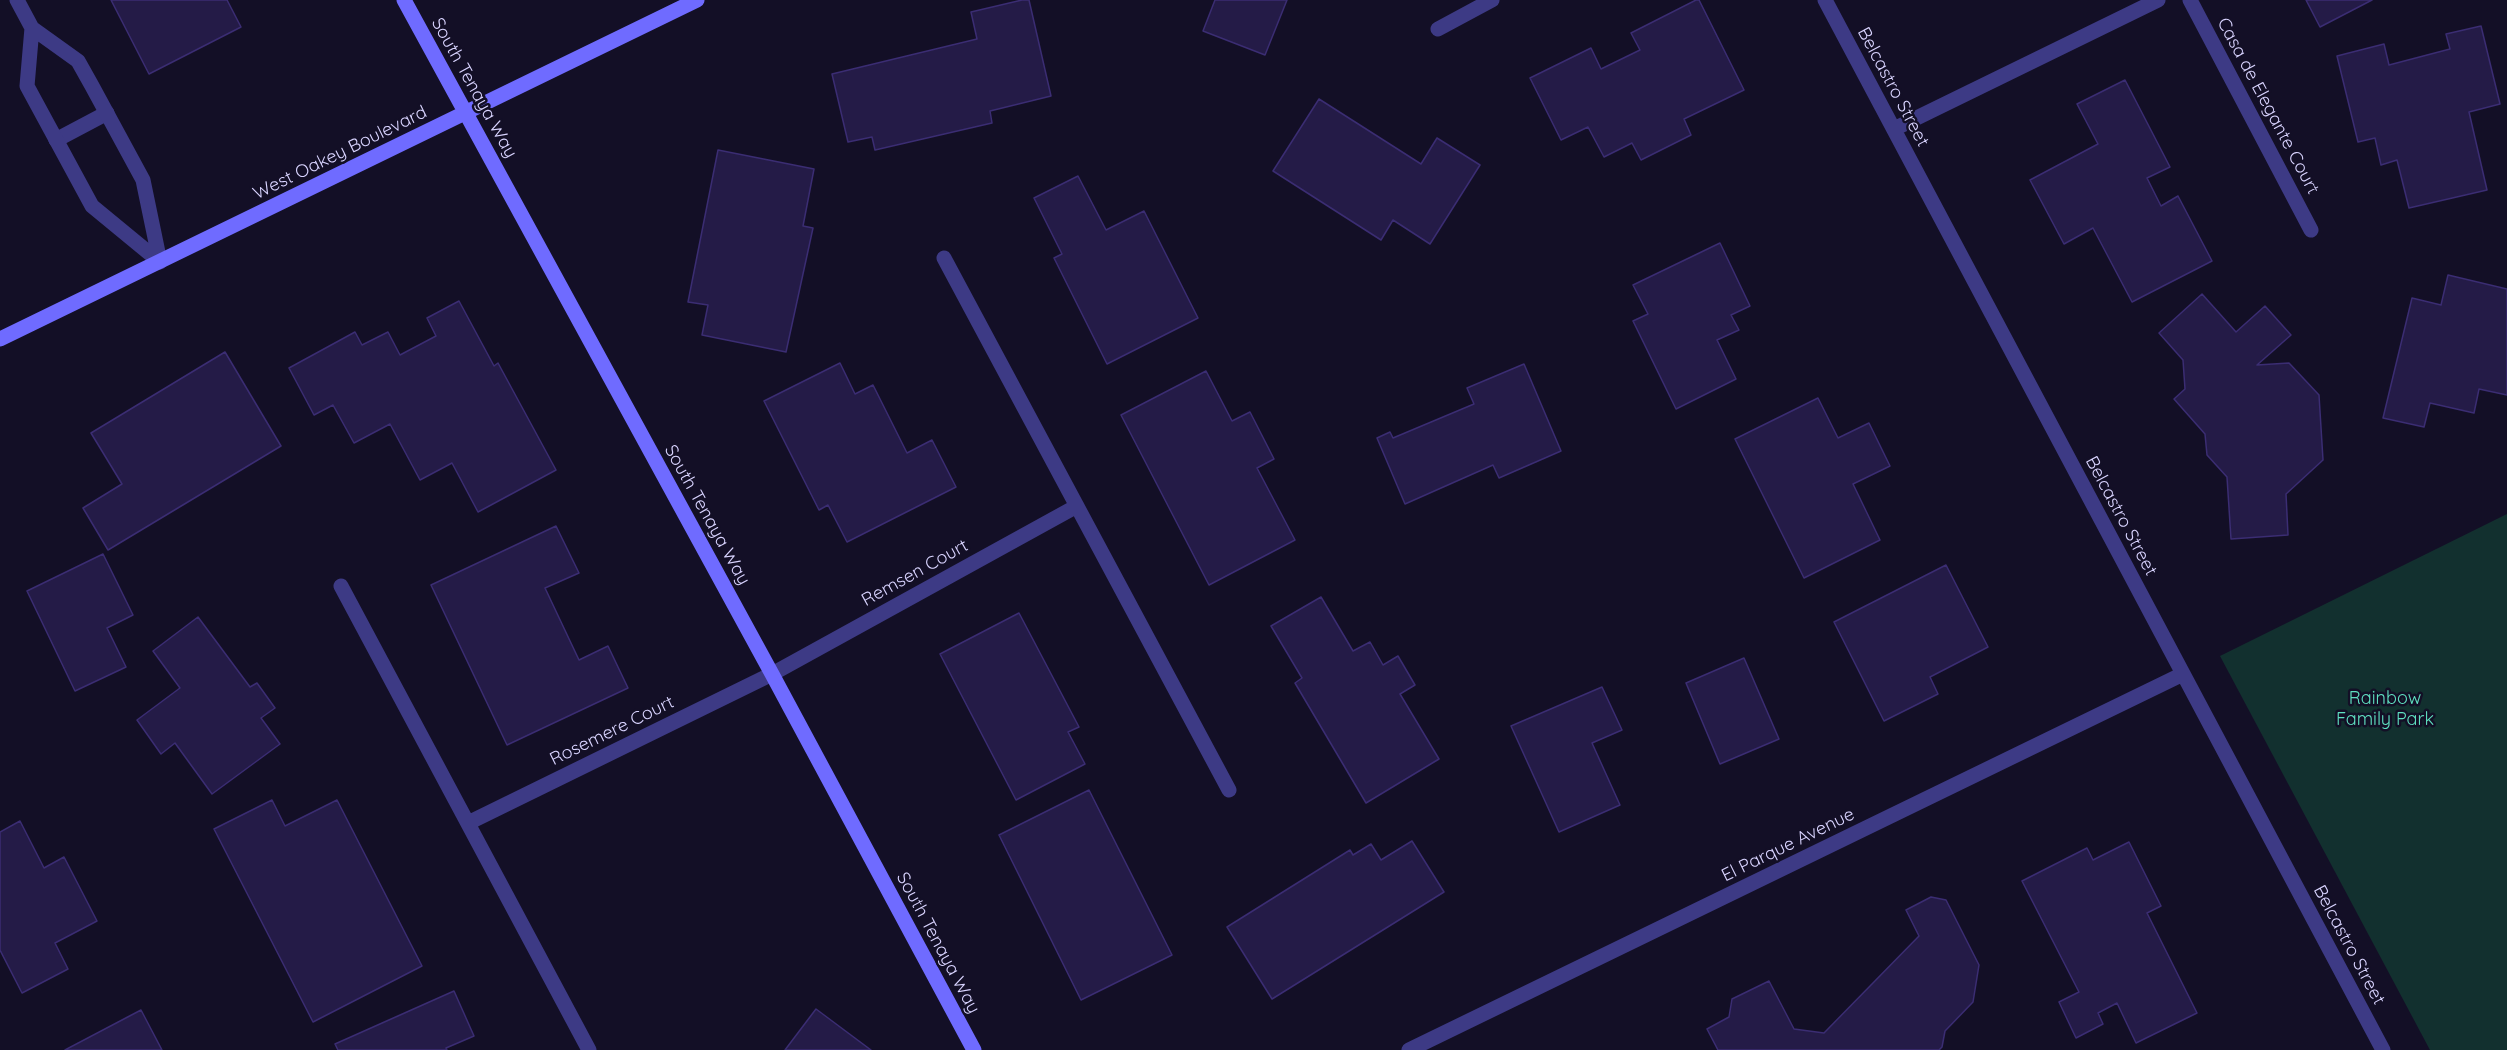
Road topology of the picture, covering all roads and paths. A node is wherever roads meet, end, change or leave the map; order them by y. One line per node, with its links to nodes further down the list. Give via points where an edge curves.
1 (17, 0): 8 (street)
2 (404, 0): 11 (street, South Tenaya Way)
3 (697, 0): 11 (street, West Oakey Boulevard)
4 (1492, 0): 9 (street)
5 (1825, 0): 12 (street, Belcastro Street)
6 (2158, 0): 12 (street)
7 (2190, 0): 14 (street, Casa de Elegante Court)
8 (32, 28): 10 (street, via 78,61); 13 (street, via 27,86)
9 (1438, 28)
10 (107, 113): 13 (street); 16 (street, via 143,180)
11 (465, 113): 16 (street, West Oakey Boulevard); 20 (street, South Tenaya Way)
12 (1894, 129): 21 (street, Belcastro Street)
13 (56, 140): 16 (street, via 92,206)
14 (2311, 230)
15 (944, 258): 18 (street)
16 (160, 262): 17 (street, West Oakey Boulevard)
17 (0, 339)
18 (1077, 506): 20 (street, Remsen Court); 22 (street)
19 (341, 586): 23 (street)
20 (772, 674): 23 (street, Rosemere Court); 25 (street, South Tenaya Way)
21 (2183, 674): 26 (street, El Parque Avenue); 27 (street, Belcastro Street)
22 (1229, 790)
23 (468, 823): 24 (street)
24 (589, 1050)
25 (974, 1050)
26 (1409, 1050)
27 (2383, 1050)

